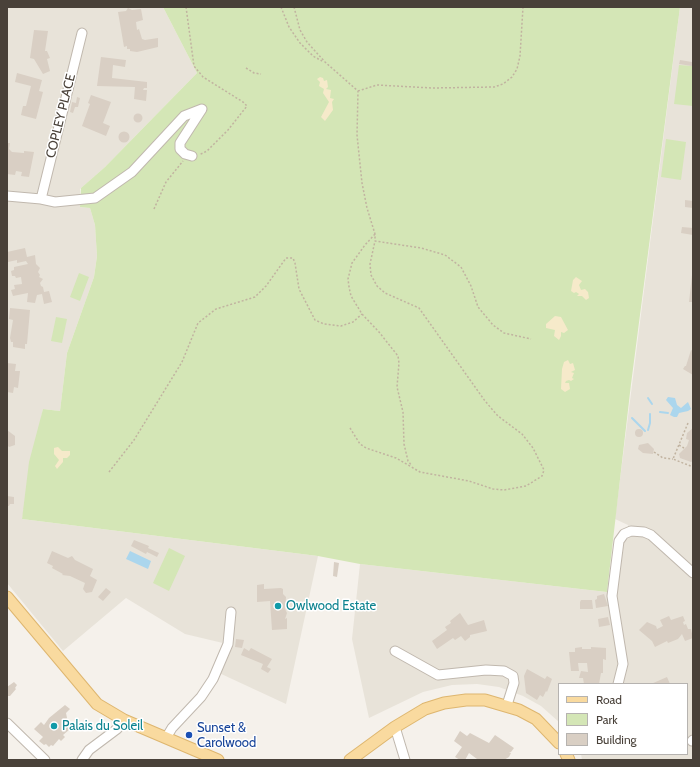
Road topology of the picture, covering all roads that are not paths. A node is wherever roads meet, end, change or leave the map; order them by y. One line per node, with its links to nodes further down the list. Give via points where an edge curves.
1 (82, 33): 4 (street, COPLEY PLACE)
2 (192, 156): 4 (street, via 180,149 180,143 202,109 184,116 132,172 95,198 55,202)
3 (7, 196): 4 (street)
4 (41, 198)
5 (693, 573): 9 (street, via 651,535 631,531 624,534 619,541 612,596 623,664)
6 (7, 597): 11 (main road, via 89,696)
7 (231, 612): 14 (street, via 228,644 213,679 201,698 172,728)
8 (395, 651): 10 (street, via 438,675 486,670 504,671 513,676 514,683)
9 (618, 683)
10 (507, 705): 13 (main road, via 485,700 444,703 425,709); 15 (main road, via 536,719)
11 (124, 720): 14 (main road); 17 (street, via 117,729 89,750)
12 (7, 723): 16 (street)
13 (395, 727): 19 (main road); 20 (street)
14 (166, 738): 18 (main road)
15 (558, 742)
16 (44, 760)
17 (82, 760)
18 (218, 760)
19 (350, 760)
20 (405, 760)

